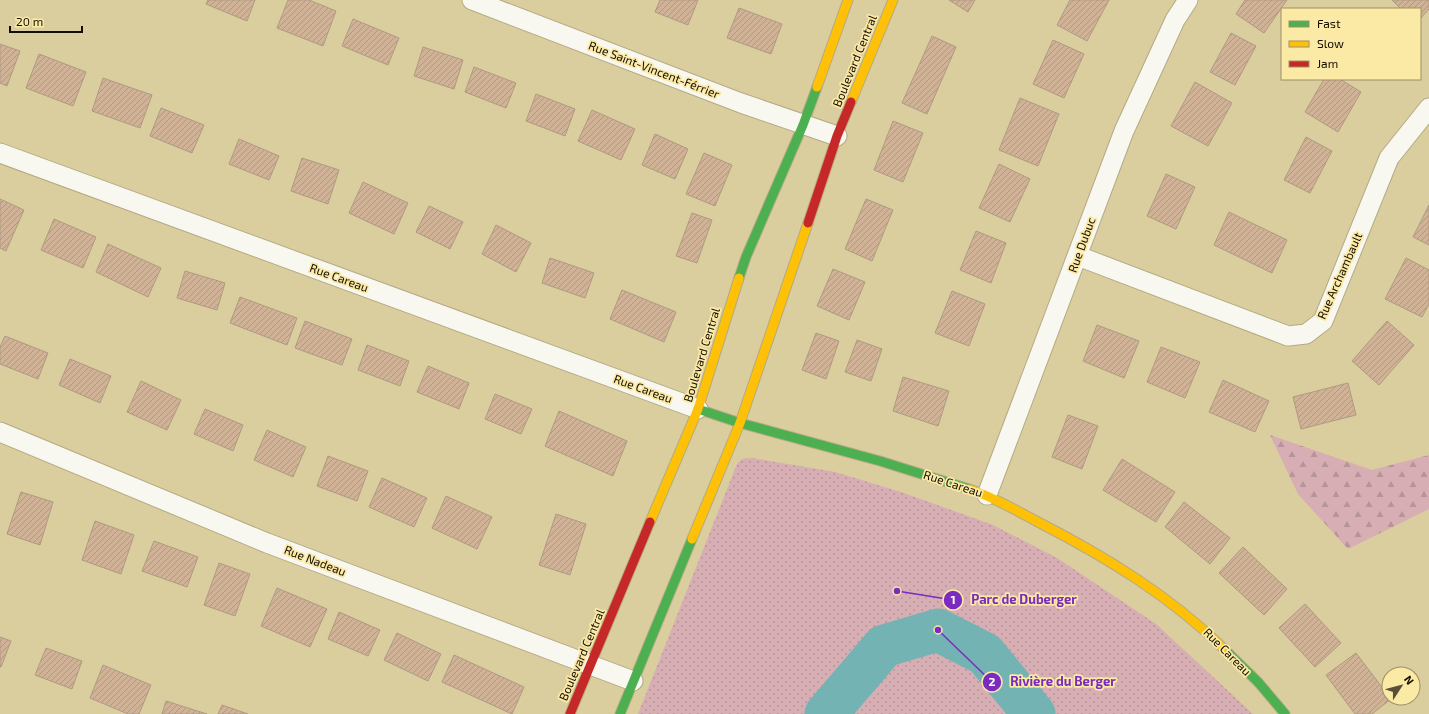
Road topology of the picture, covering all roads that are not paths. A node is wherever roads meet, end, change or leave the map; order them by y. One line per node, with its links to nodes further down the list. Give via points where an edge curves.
1 (472, 0): 6 (street, Rue Saint-Vincent-Férrier)
2 (848, 0): 6 (street, Boulevard Central)
3 (893, 0): 7 (street, Boulevard Central)
4 (1188, 0): 9 (street, Rue Dubuc, via 1175,20 1124,131)
5 (1429, 108): 9 (street, Rue Archambault, via 1389,158 1323,320 1306,334 1288,336)
6 (803, 125): 7 (street, Rue Saint-Vincent-Férrier); 10 (street, Boulevard Central, via 746,257)
7 (837, 136): 11 (street, Boulevard Central)
8 (0, 154): 10 (street, Rue Careau)
9 (1078, 256): 13 (street, Rue Dubuc)
10 (698, 410): 11 (street, Rue Careau); 14 (street, Boulevard Central)
11 (740, 424): 13 (street, Rue Careau, via 880,461); 15 (street, Boulevard Central)
12 (0, 432): 14 (street, Rue Nadeau, via 267,543)
13 (987, 495): 18 (street, Rue Careau, via 1079,543 1149,586 1202,627 1258,682)
14 (590, 664): 15 (street, Rue Nadeau); 16 (street, Boulevard Central)
15 (633, 681): 17 (street, Boulevard Central)
16 (570, 714)
17 (620, 714)
18 (1286, 714)

